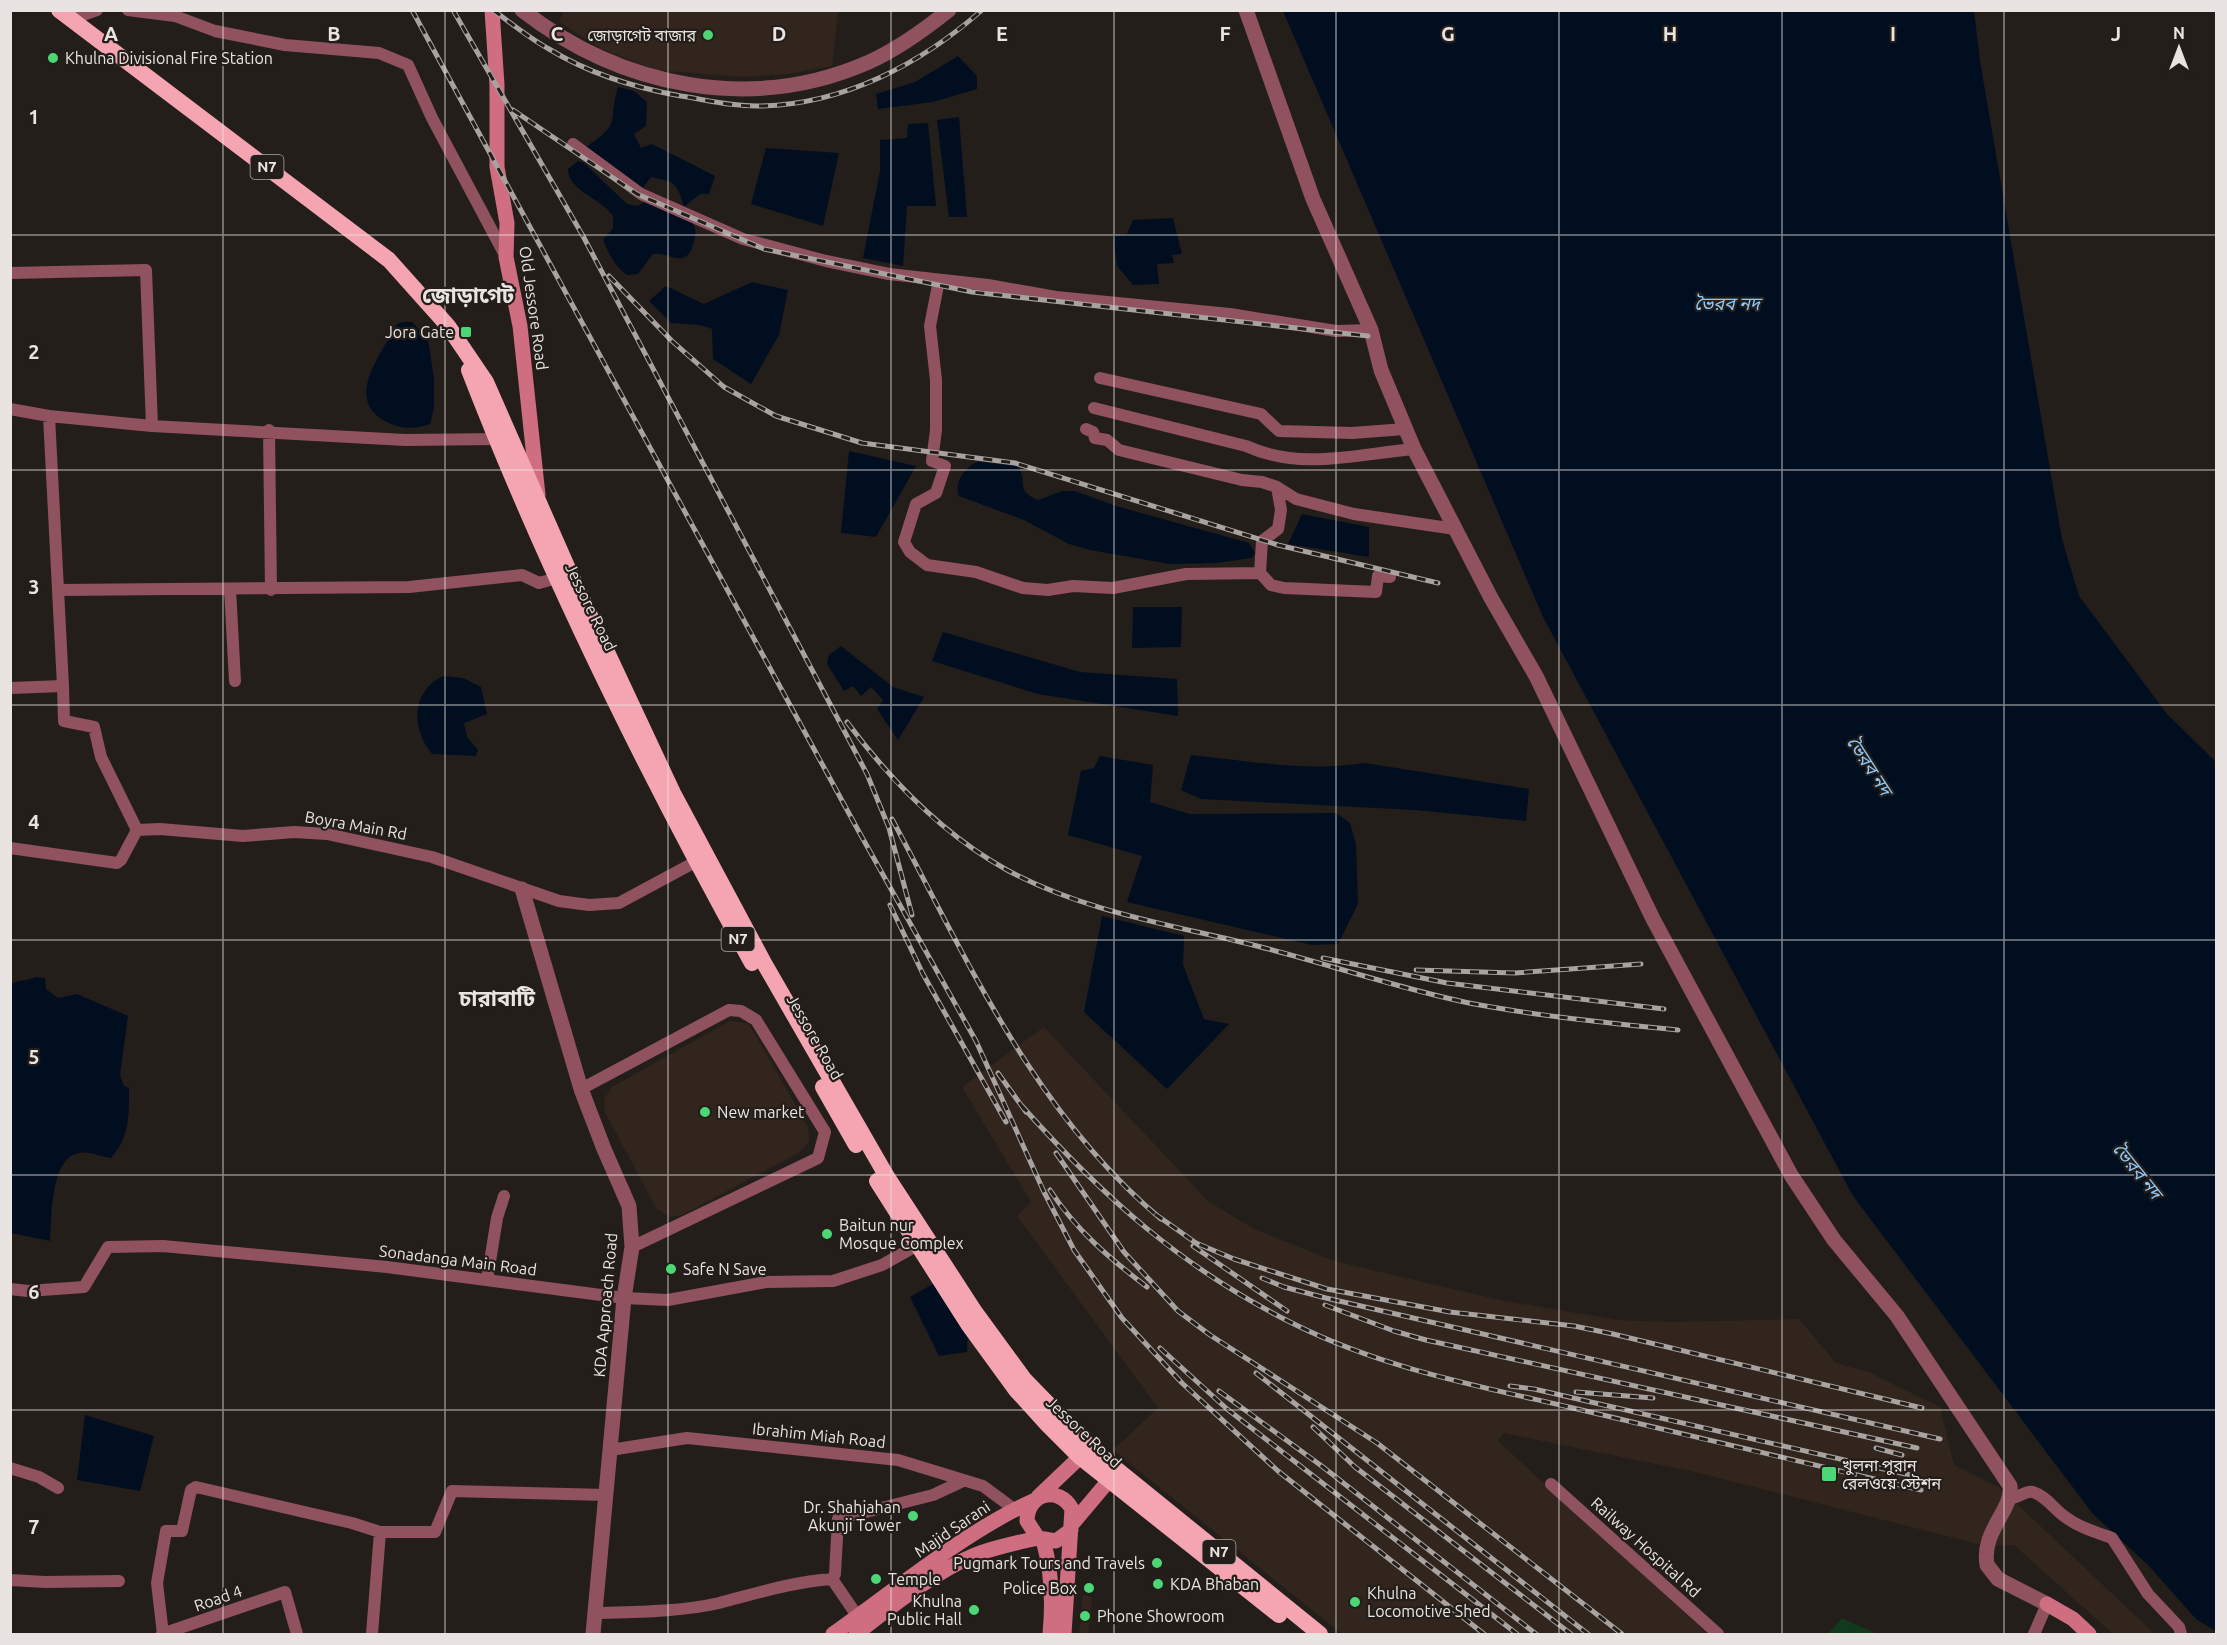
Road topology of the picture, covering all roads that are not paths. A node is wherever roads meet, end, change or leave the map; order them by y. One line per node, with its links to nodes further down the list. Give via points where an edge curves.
1 (97, 10): 7 (street)
2 (129, 10): 9 (street, via 174,16 215,31 285,45 379,53 408,65)
3 (492, 10): 9 (main road, Old Jessore Road, via 497,167 507,223)
4 (522, 10): 5 (street, via 565,41 611,63 661,81 718,88 758,88 819,78 869,62 915,36)
5 (949, 10)
6 (1246, 10): 12 (street, via 1313,199)
7 (69, 14): 13 (highway, Jessore Road / N7, via 389,260)
8 (573, 144): 11 (street, via 641,194 743,239 889,274)
9 (506, 257): 25 (main road, Old Jessore Road, via 520,326)
10 (10, 273): 18 (street, via 146,270)
11 (939, 280): 12 (street, via 1056,297 1230,314 1336,331); 28 (street, via 930,326 936,380 932,461 945,466 936,493 916,504 908,523 904,542 910,552 927,565 976,572 1023,588 1048,590 1073,586 1113,588 1186,574)
12 (1371, 330): 20 (street, via 1381,370)
13 (458, 341): 22 (highway, Jessore Road / N7); 25 (highway, Jessore Road / N7, via 486,382)
14 (1101, 378): 20 (street, via 1238,407 1261,414 1279,431 1352,433)
15 (1094, 408): 23 (street, via 1291,459 1332,460)
16 (10, 409): 17 (street)
17 (49, 416): 18 (street); 32 (street)
18 (152, 426): 21 (street)
19 (1086, 429): 24 (street, via 1119,450)
20 (1406, 429): 23 (street)
21 (269, 430): 22 (street, via 405,440); 33 (street)
22 (498, 440): 27 (highway, Jessore Road / N7)
23 (1414, 449): 26 (street)
24 (1277, 487): 26 (street, via 1296,499 1354,514); 28 (street, via 1281,510 1278,529 1262,541)
25 (538, 501): 27 (main road, Old Jessore Road); 53 (highway, Jessore Road / N7, via 673,793 764,963 886,1175 975,1312 1024,1379)
26 (1455, 529): 59 (street, via 1536,676 1658,928 1791,1175 1834,1240 1897,1316 2010,1486)
27 (538, 540): 30 (highway, Jessore Road / N7)
28 (1260, 573): 29 (street, via 1271,585 1284,588 1376,592 1378,576)
29 (1390, 576)
30 (557, 578): 33 (street, via 540,583 522,575 409,586); 39 (highway, Jessore Road / N7, via 661,795)
31 (230, 589): 32 (street); 33 (street); 34 (street)
32 (60, 590): 35 (street)
33 (271, 590)
34 (235, 681)
35 (63, 686): 36 (street); 37 (street, via 64,721 94,727 101,757)
36 (10, 688)
37 (137, 830): 38 (street, via 117,863); 40 (street, Boyra Main Rd, via 243,836 327,834 432,857)
38 (10, 848)
39 (697, 861): 40 (street, Boyra Main Rd, via 619,903 559,901); 42 (highway, Jessore Road / N7)
40 (522, 889): 41 (street, KDA Approach Road)
41 (581, 1089): 43 (street, via 729,1010 741,1011 756,1020); 46 (street, KDA Approach Road, via 629,1206)
42 (845, 1125): 43 (street); 45 (highway, Jessore Road / N7)
43 (825, 1132): 46 (street, via 818,1158)
44 (504, 1196): 47 (street)
45 (916, 1246): 49 (street, Sonadanga Main Road, via 882,1265 833,1281 766,1282 668,1300); 51 (highway, Jessore Road / N7, via 1016,1390)
46 (632, 1247): 49 (street, KDA Approach Road)
47 (487, 1280): 48 (street, Sonadanga Main Road, via 152,1246 108,1247 84,1287); 49 (street, Sonadanga Main Road)
48 (10, 1289)
49 (624, 1298): 50 (street, KDA Approach Road)
50 (610, 1450): 54 (street, Ibrahim Miah Road, via 687,1438 898,1460); 57 (street, KDA Approach Road)
51 (1080, 1457): 53 (highway, Jessore Road / N7); 58 (main road, Majid Sarani)
52 (10, 1468): 56 (street)
53 (1114, 1475): 61 (main road); 78 (highway, Jessore Road / N7); 79 (highway, N7)
54 (963, 1481): 60 (street, Ibrahim Miah Road, via 983,1486); 64 (street, via 933,1495 838,1519)
55 (1551, 1484): 80 (street, Railway Hospital Rd)
56 (58, 1488)
57 (606, 1495): 62 (street, via 452,1491 435,1532); 68 (street, KDA Approach Road)
58 (1037, 1498): 60 (main road, Majid Sarani); 61 (main road, via 1051,1494 1064,1499 1072,1509); 63 (main road, via 1029,1507 1027,1521)
59 (2011, 1498): 67 (street, via 1989,1540 1987,1565 1998,1579); 84 (street, via 2035,1492 2064,1517 2112,1538 2148,1594 2179,1627)
60 (1014, 1509): 69 (main road, Majid Sarani)
61 (1072, 1526): 63 (main road, via 1056,1541); 77 (main road)
62 (380, 1532): 70 (street, via 194,1487 182,1531 166,1531 157,1583); 72 (street)
63 (1040, 1539): 75 (main road, Majid Sarani, via 998,1547 962,1561); 76 (main road, via 1048,1557 1053,1604)
64 (832, 1579): 68 (street, via 799,1582 717,1603); 69 (street)
65 (10, 1580): 66 (street)
66 (118, 1581)
67 (2048, 1604): 81 (street); 82 (main road); 83 (main road)
68 (595, 1613): 73 (street, KDA Approach Road)
69 (858, 1617): 74 (main road, Majid Sarani)
70 (163, 1634): 71 (street, Road 4, via 285,1592)
71 (297, 1635)
72 (372, 1635)
73 (593, 1635)
74 (833, 1635)
75 (856, 1635)
76 (1050, 1635)
77 (1064, 1635)
78 (1302, 1635)
79 (1320, 1635)
80 (1718, 1635)
81 (2034, 1635)
82 (2077, 1635)
83 (2090, 1635)
84 (2181, 1635)

